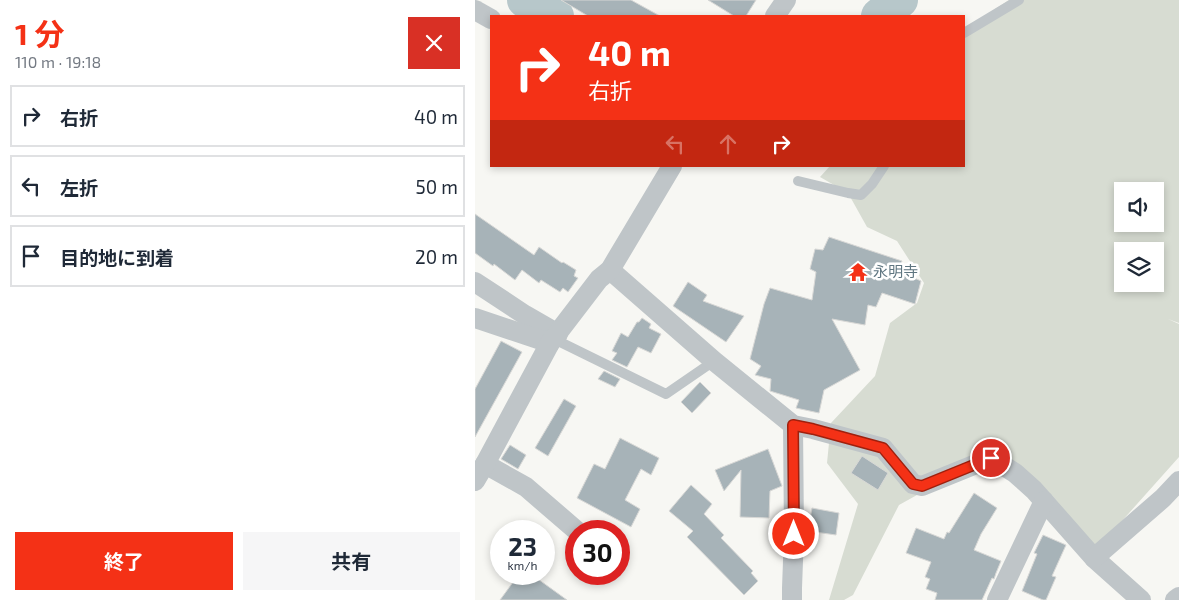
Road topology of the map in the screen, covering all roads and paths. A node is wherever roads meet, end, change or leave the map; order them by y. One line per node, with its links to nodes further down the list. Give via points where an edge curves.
1 (786, 0): 4 (street)
2 (1019, 0): 6 (lane)
3 (475, 10): 5 (street)
4 (776, 15)
5 (490, 18)
6 (965, 32)
7 (671, 167): 10 (street)
8 (884, 167): 9 (lane, via 861,194)
9 (798, 181)
10 (610, 270): 13 (street, via 599,279); 14 (street)
11 (475, 282): 13 (street)
12 (475, 318): 13 (street)
13 (554, 339): 14 (lane, via 666,394); 16 (street)
14 (714, 361): 15 (street)
15 (793, 425): 18 (street, via 883,448 913,484 922,486 991,458 1015,473); 22 (street)
16 (480, 473): 19 (street, via 526,487)
17 (1179, 481): 20 (street)
18 (1043, 501): 20 (street); 23 (street)
19 (565, 521)
20 (1094, 558): 24 (street)
21 (1179, 597): 25 (street)
22 (792, 600)
23 (997, 600)
24 (1141, 600)
25 (1175, 600)

